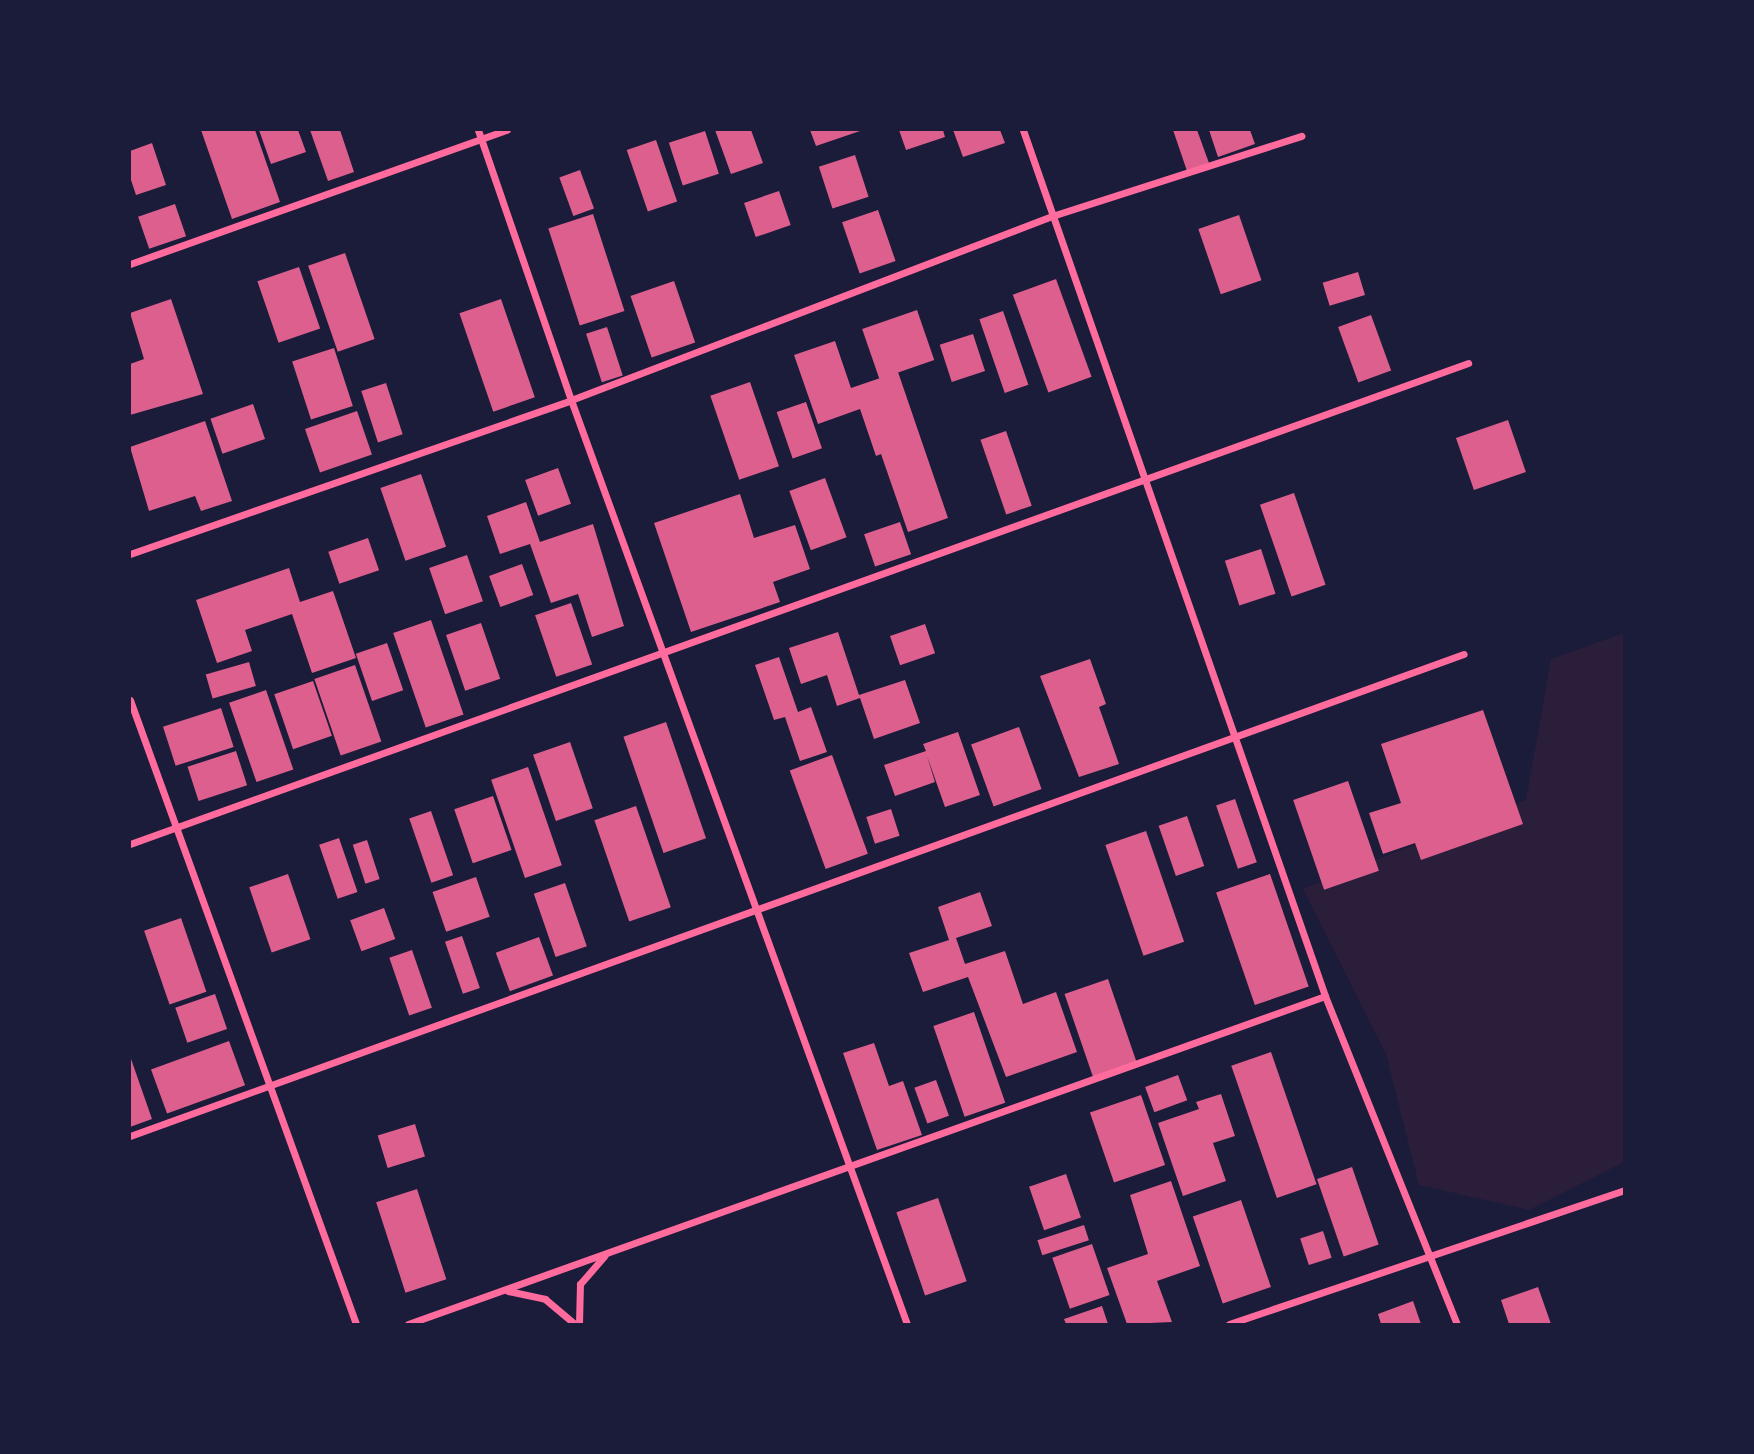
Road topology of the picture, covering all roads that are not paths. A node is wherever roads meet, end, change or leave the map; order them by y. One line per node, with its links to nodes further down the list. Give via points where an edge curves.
1 (478, 130): 5 (street)
2 (507, 130): 5 (street)
3 (1023, 130): 6 (street)
4 (1301, 136): 6 (street)
5 (482, 139): 7 (street); 9 (street)
6 (1052, 216): 9 (street); 10 (street)
7 (130, 264)
8 (1468, 363): 10 (street)
9 (571, 400): 11 (street); 12 (street)
10 (1142, 479): 12 (street); 15 (street)
11 (130, 554)
12 (665, 651): 16 (street); 18 (street)
13 (1464, 654): 15 (street)
14 (130, 700): 16 (street)
15 (1233, 738): 18 (street); 19 (street)
16 (177, 826): 17 (street); 20 (street)
17 (130, 844)
18 (758, 909): 20 (street); 22 (street)
19 (1325, 996): 22 (street); 25 (street)
20 (271, 1085): 21 (street); 27 (street)
21 (130, 1136)
22 (851, 1165): 24 (street); 30 (street)
23 (1625, 1190): 25 (street)
24 (617, 1248): 26 (street); 29 (street, via 595,1262 580,1284)
25 (1430, 1254): 31 (street); 32 (street)
26 (501, 1291): 28 (street); 29 (street, via 545,1299)
27 (356, 1325)
28 (408, 1325)
29 (577, 1325)
30 (906, 1325)
31 (1228, 1325)
32 (1458, 1325)

